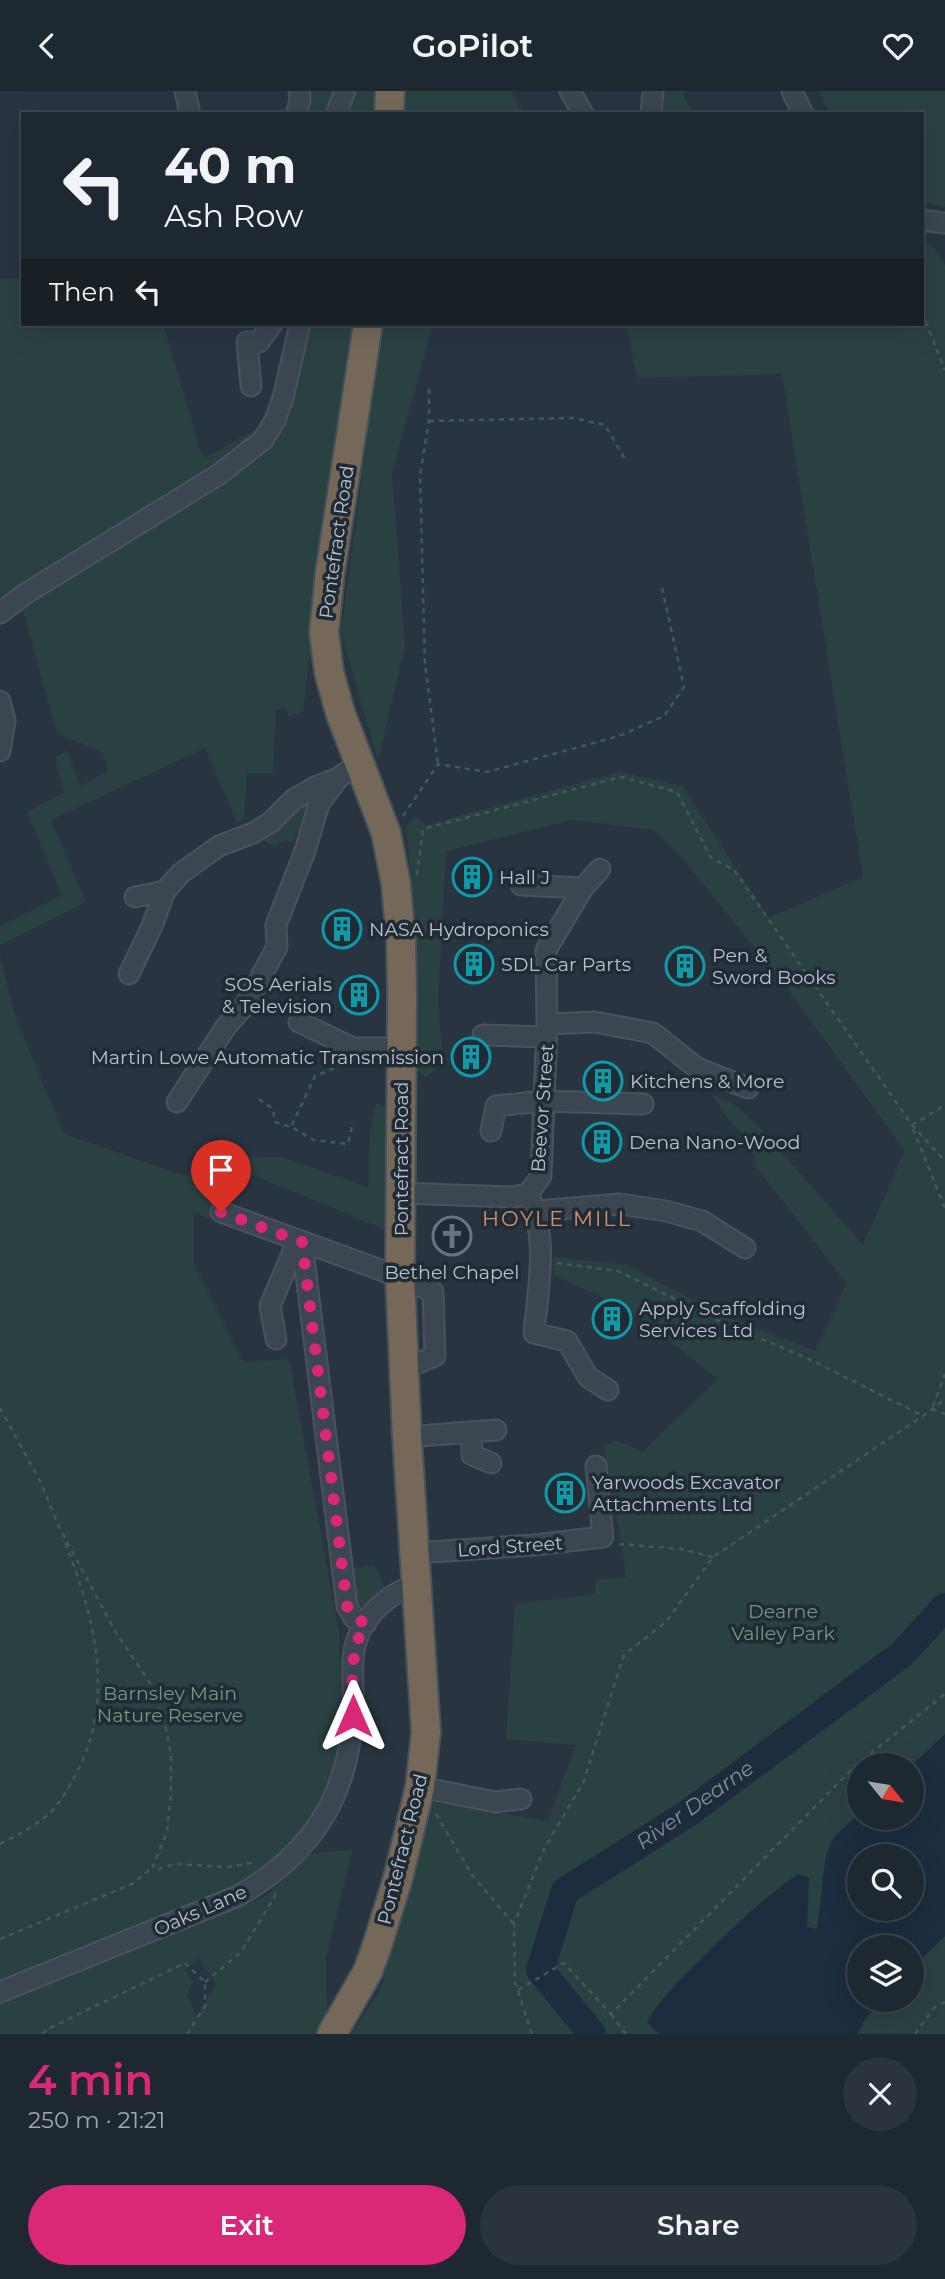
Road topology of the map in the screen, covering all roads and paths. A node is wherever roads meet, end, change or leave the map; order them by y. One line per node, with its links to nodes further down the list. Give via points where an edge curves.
1 (186, 91): 8 (street)
2 (299, 91): 9 (street)
3 (345, 91): 10 (street)
4 (390, 91): 11 (highway)
5 (569, 91): 12 (street)
6 (653, 91): 13 (street)
7 (792, 91): 14 (street)
8 (190, 112)
9 (297, 112)
10 (337, 112)
11 (389, 112)
12 (582, 112)
13 (651, 112)
14 (802, 112)
15 (924, 220): 16 (street)
16 (945, 223)
17 (924, 317): 21 (path)
18 (270, 326): 22 (street, via 259,342 247,342)
19 (300, 326): 27 (street, via 283,398 263,440 218,475)
20 (368, 326): 31 (highway, Pontefract Road, via 324,632)
21 (945, 370)
22 (251, 386)
23 (429, 389): 24 (path)
24 (429, 421): 25 (path, via 573,418 605,425); 30 (path, via 420,488 425,664)
25 (625, 459)
26 (662, 588): 30 (path, via 684,687 664,716 619,736 487,772)
27 (0, 614)
28 (0, 701): 29 (street, via 5,721)
29 (0, 751)
30 (438, 764): 32 (path)
31 (349, 771): 32 (highway, Pontefract Road); 37 (street, via 293,800 271,823 219,845); 48 (street, via 319,804 276,925 277,947 246,1004)
32 (386, 833): 44 (highway, Pontefract Road, via 401,942)
33 (600, 869): 36 (street, Beevor Street)
34 (417, 877): 52 (path, via 423,829 621,777 677,792 710,858 734,870)
35 (521, 885): 36 (street)
36 (583, 888): 41 (street, Beevor Street, via 546,950)
37 (165, 891): 38 (street); 39 (street)
38 (135, 897)
39 (130, 974)
40 (299, 1022): 43 (street)
41 (546, 1030): 42 (street); 45 (street, via 594,1022 653,1033 697,1068); 47 (street, Beevor Street)
42 (483, 1035)
43 (353, 1048): 44 (street); 53 (path, via 335,1068 315,1076)
44 (401, 1048): 56 (highway, Pontefract Road)
45 (748, 1088)
46 (259, 1100): 53 (path, via 273,1109 275,1122)
47 (543, 1101): 49 (street); 54 (street, via 496,1106); 57 (street, Beevor Street, via 541,1176)
48 (177, 1102)
49 (643, 1104)
50 (945, 1105): 52 (path)
51 (353, 1122): 53 (path, via 348,1144 314,1140)
52 (912, 1125): 55 (path); 58 (path)
53 (291, 1127)
54 (491, 1131)
55 (945, 1161)
56 (401, 1193): 57 (street, Beevor Street, via 513,1197); 63 (highway, Pontefract Road)
57 (533, 1203): 61 (street, via 620,1204 666,1211 702,1221); 62 (street)
58 (945, 1208)
59 (221, 1212): 60 (street)
60 (302, 1242): 63 (street); 64 (street, via 294,1249 270,1306); 82 (street, via 347,1606 354,1618)
61 (745, 1248)
62 (540, 1261): 66 (street, via 534,1333 567,1342 588,1377); 71 (path, via 618,1271)
63 (400, 1277): 74 (highway, Pontefract Road)
64 (276, 1339)
65 (945, 1374): 69 (path)
66 (608, 1389)
67 (945, 1399): 69 (path)
68 (0, 1408): 77 (path)
69 (932, 1409): 70 (path); 71 (path)
70 (945, 1414)
71 (923, 1416): 80 (path)
72 (496, 1430): 73 (street)
73 (471, 1432): 74 (street); 75 (street, via 472,1455)
74 (407, 1437): 79 (highway, Pontefract Road)
75 (491, 1463)
76 (596, 1466): 78 (street)
77 (59, 1527): 86 (path, via 83,1589 92,1628 98,1668 97,1709 81,1765 64,1795 51,1812); 87 (path, via 115,1631 150,1683 164,1724 171,1753 171,1794 167,1832)
78 (603, 1537): 79 (street, Lord Street); 80 (path, via 622,1546 681,1549)
79 (416, 1553): 81 (highway, Pontefract Road)
80 (713, 1557): 89 (path, via 666,1622 624,1655 583,1783 544,1849)
81 (418, 1584): 82 (street, Oaks Lane, via 392,1596); 84 (highway, Pontefract Road, via 433,1709)
82 (366, 1623): 88 (street, Oaks Lane, via 354,1653 349,1752 337,1790 302,1846)
83 (945, 1694): 95 (path, via 855,1766)
84 (420, 1787): 85 (street, via 495,1802); 89 (path, via 472,1875); 98 (highway, Pontefract Road, via 376,1949)
85 (522, 1799)
86 (0, 1844)
87 (153, 1867): 88 (path, via 228,1867 258,1862); 90 (path, via 132,1884)
88 (272, 1874): 91 (path, via 275,1895 248,1941); 93 (street, Oaks Lane, via 206,1911)
89 (514, 1924): 92 (path)
90 (0, 1940)
91 (205, 1982): 96 (path, via 185,1963); 97 (path, via 205,2006)
92 (518, 1990): 95 (path, via 564,1963); 99 (path)
93 (0, 1993)
94 (945, 2002): 101 (path, via 934,2007)
95 (611, 2014): 100 (path)
96 (43, 2034)
97 (187, 2034)
98 (332, 2034)
99 (531, 2034)
100 (626, 2034)
101 (915, 2034)

